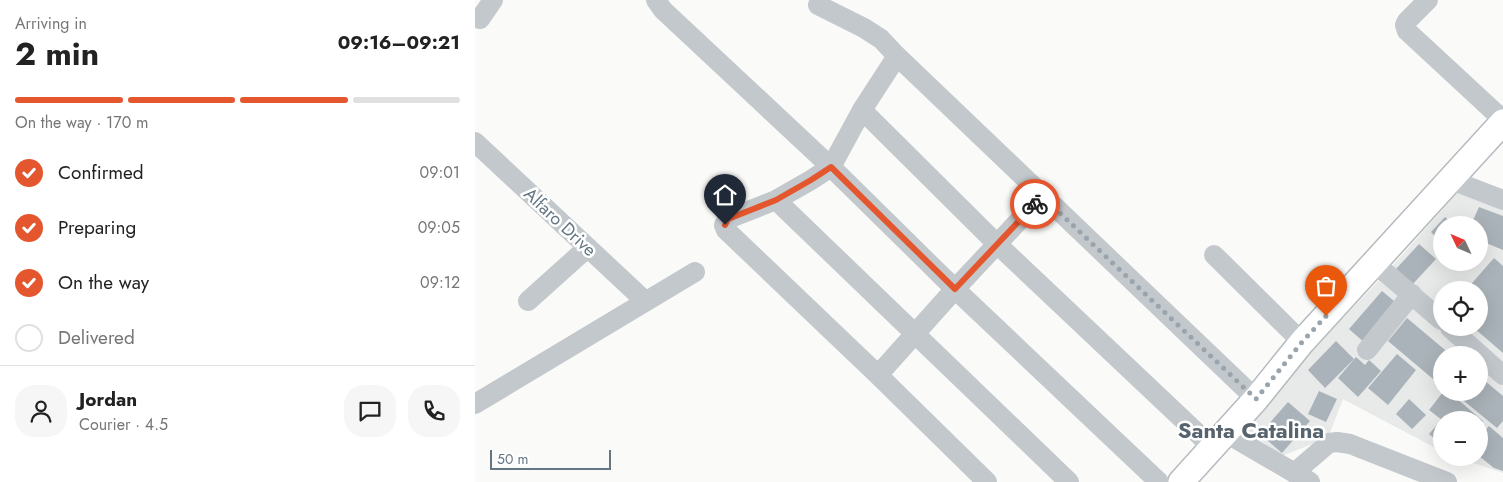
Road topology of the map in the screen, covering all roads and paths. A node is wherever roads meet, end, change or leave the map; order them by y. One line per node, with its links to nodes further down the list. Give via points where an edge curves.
1 (493, 0): 5 (street)
2 (656, 0): 10 (street)
3 (1428, 0): 8 (street, via 1407,21 1407,31)
4 (818, 6): 6 (street, via 864,28 881,39)
5 (480, 19)
6 (897, 56): 7 (street); 12 (street)
7 (862, 110): 10 (street); 15 (street)
8 (1503, 121): 11 (main road)
9 (475, 142): 16 (street, Alfaro Drive)
10 (831, 167): 13 (street); 20 (street)
11 (1451, 180): 14 (street); 18 (main road)
12 (1042, 196): 15 (street); 31 (street)
13 (776, 200): 25 (street); 29 (street, via 728,219 725,230)
14 (1503, 200)
15 (997, 244): 20 (street); 33 (street)
16 (587, 248): 22 (street); 23 (street, Alfaro Drive)
17 (1214, 255): 27 (street)
18 (1373, 264): 21 (street); 27 (main road)
19 (695, 272): 23 (street)
20 (955, 289): 25 (street); 38 (street)
21 (1411, 294): 24 (street); 28 (street)
22 (528, 301)
23 (645, 301): 32 (street)
24 (1433, 313)
25 (915, 332): 29 (street); 37 (street)
26 (1458, 336): 30 (street)
27 (1302, 342): 31 (main road)
28 (1367, 350)
29 (878, 375): 36 (street)
30 (1503, 375)
31 (1256, 399): 33 (main road)
32 (475, 404)
33 (1219, 440): 34 (street); 39 (main road)
34 (1302, 477): 35 (street, via 1329,443 1337,442 1350,444)
35 (1439, 480)
36 (987, 482)
37 (1069, 482)
38 (1159, 482)
39 (1181, 482)

